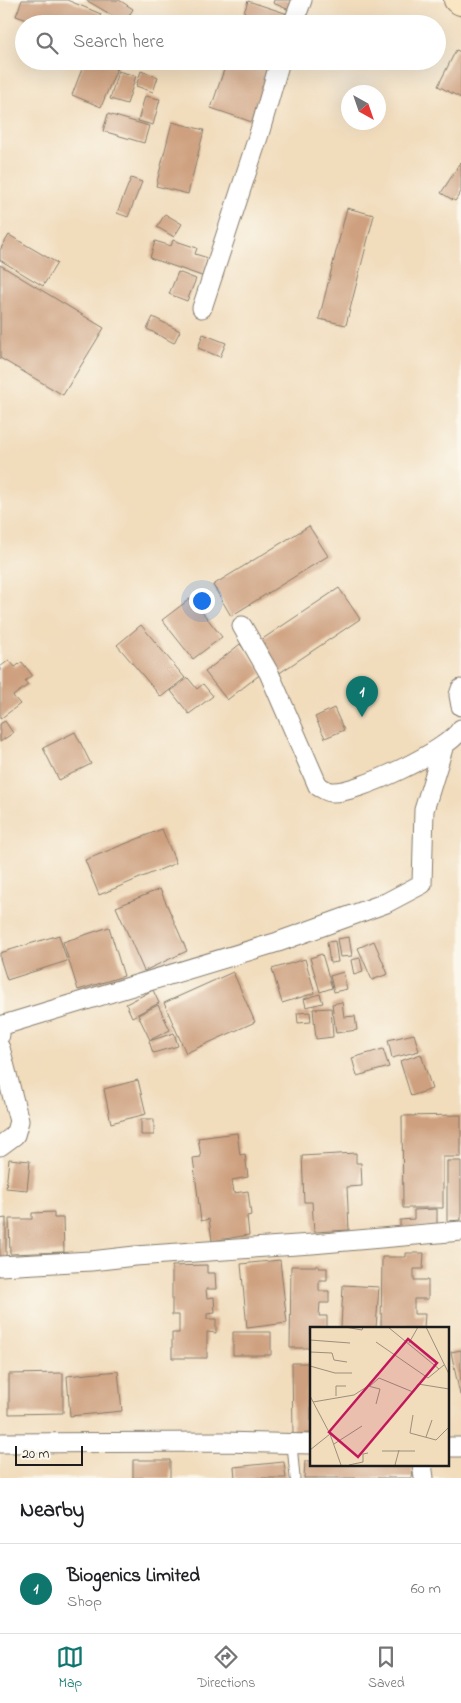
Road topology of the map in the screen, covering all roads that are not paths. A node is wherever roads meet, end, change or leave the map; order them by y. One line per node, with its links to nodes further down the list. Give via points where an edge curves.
1 (302, 0): 4 (street)
2 (457, 0): 3 (main road)
3 (461, 2)
4 (296, 15)
5 (277, 70): 6 (street)
6 (202, 308)
7 (242, 626): 11 (street, via 269,673 318,786 330,793 353,790 391,774)
8 (461, 689): 9 (street)
9 (461, 706)
10 (461, 729): 11 (street)
11 (444, 745): 12 (street, via 424,810 422,884 386,903 278,942)
12 (0, 1025): 13 (street)
13 (0, 1035)
14 (0, 1048): 15 (street, via 18,1121 15,1135)
15 (0, 1146)
16 (461, 1231): 17 (street)
17 (0, 1266)
18 (0, 1442): 19 (street)
19 (292, 1444): 20 (street); 23 (lane)
20 (310, 1444)
21 (448, 1447): 22 (street)
22 (461, 1447)
23 (295, 1478)

